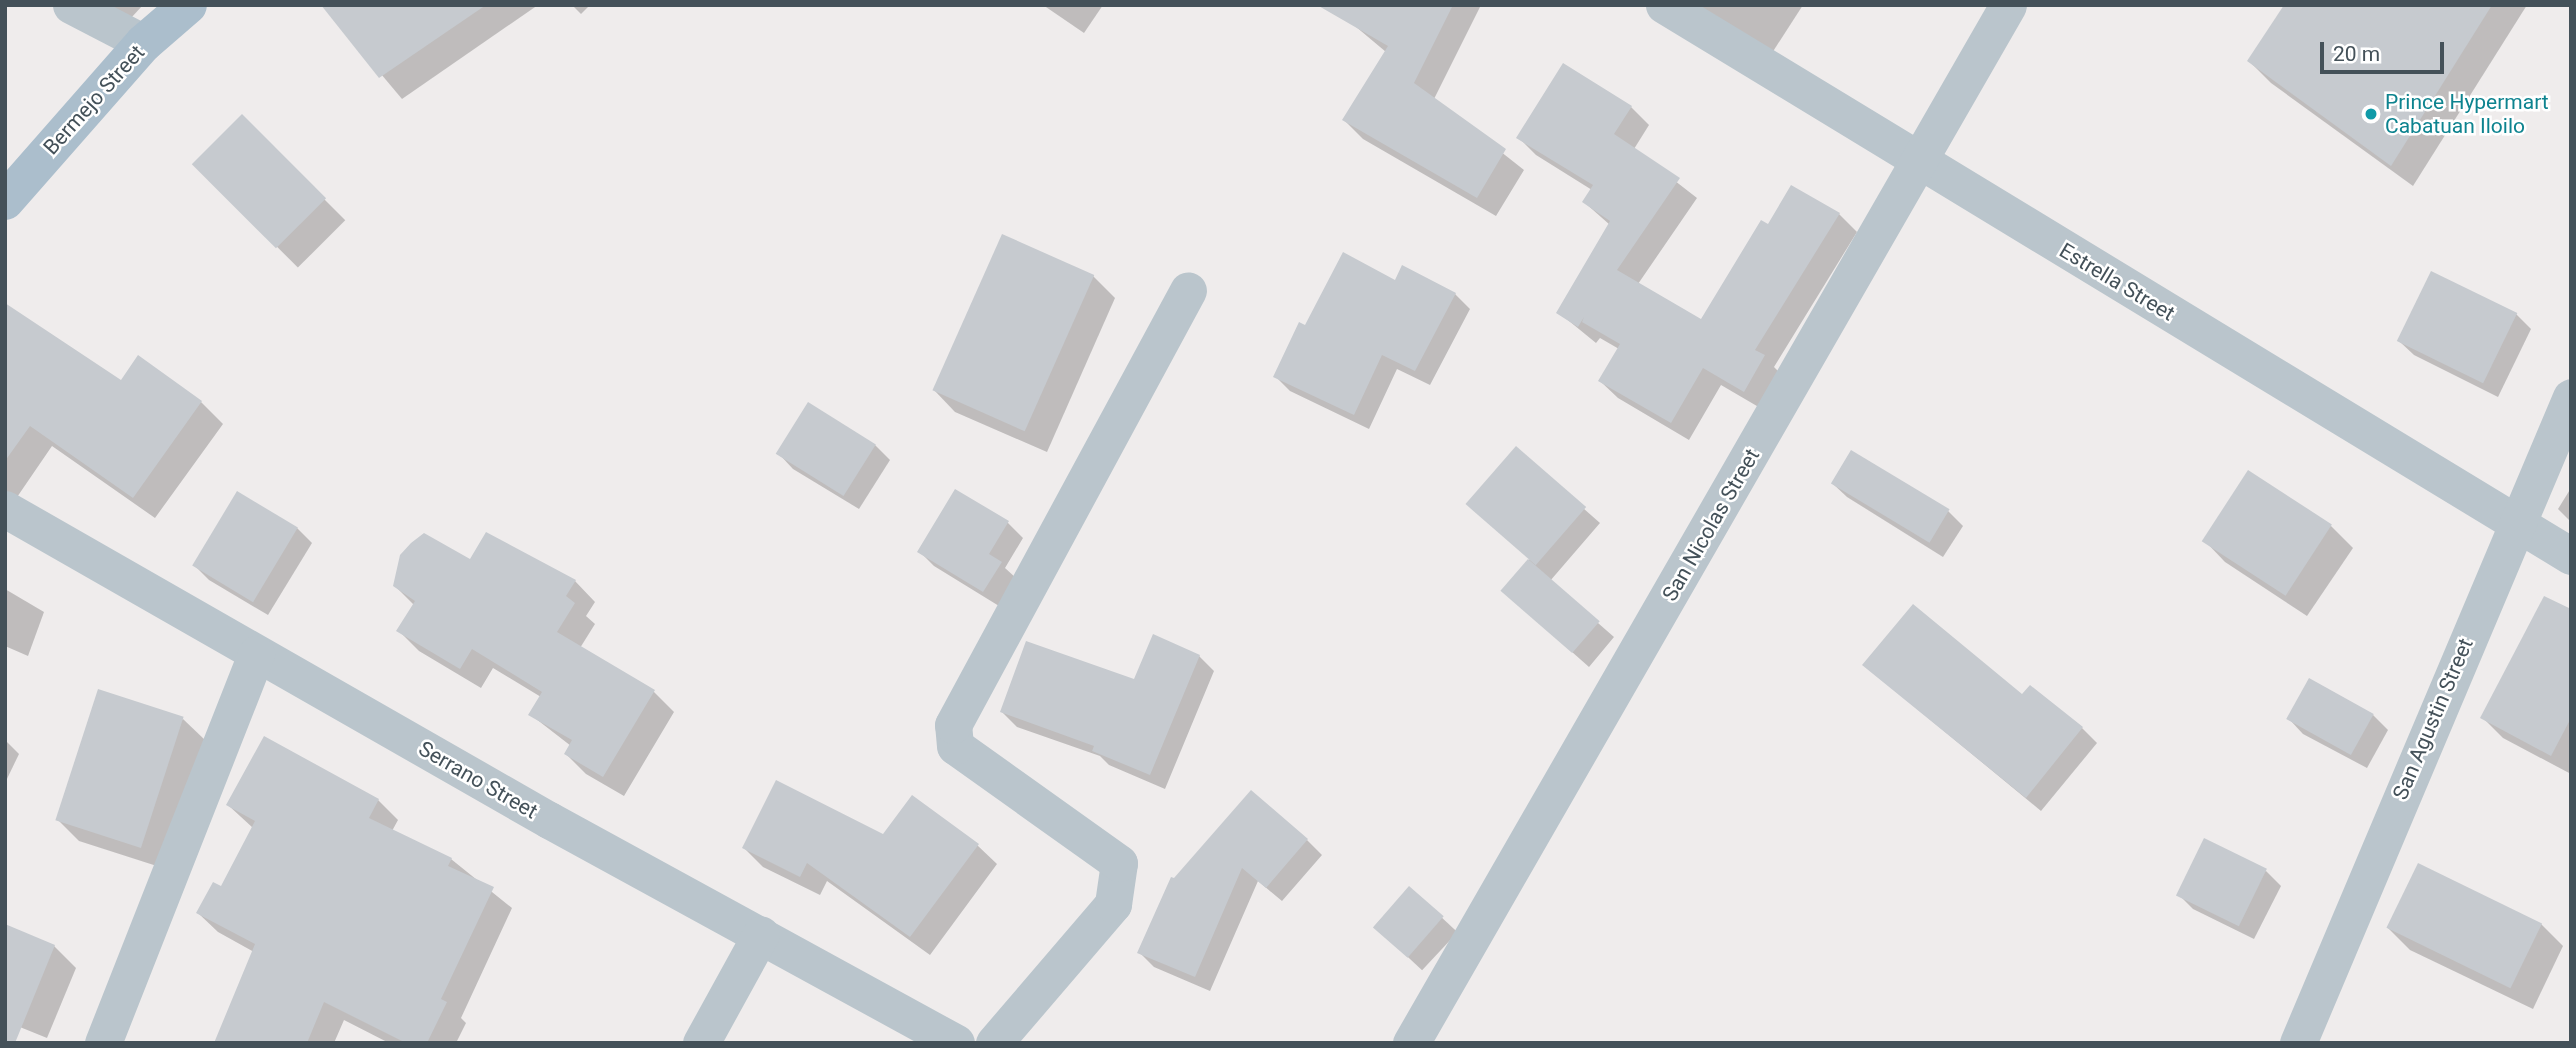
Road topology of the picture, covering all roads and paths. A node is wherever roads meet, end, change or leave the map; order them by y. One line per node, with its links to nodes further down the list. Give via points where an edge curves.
1 (71, 5): 5 (street)
2 (188, 5): 5 (main road, Bermejo Street)
3 (1664, 5): 6 (street, Estrella Street)
4 (2008, 5): 6 (street, San Nicolas Street)
5 (145, 43): 7 (main road, Bermejo Street)
6 (1917, 162): 11 (street, Estrella Street); 19 (street, San Nicolas Street)
7 (5, 201)
8 (1188, 290): 18 (street, via 953,724 955,746 1119,863 1113,904)
9 (2571, 397): 11 (street, San Agustin Street)
10 (5, 509): 13 (street, Serrano Street)
11 (2516, 521): 12 (street, Estrella Street); 20 (street, San Agustin Street)
12 (2571, 556)
13 (256, 654): 14 (street, Serrano Street); 15 (street)
14 (761, 934): 16 (street); 17 (street, Serrano Street)
15 (103, 1043)
16 (701, 1043)
17 (956, 1043)
18 (994, 1043)
19 (1411, 1043)
20 (2298, 1043)

